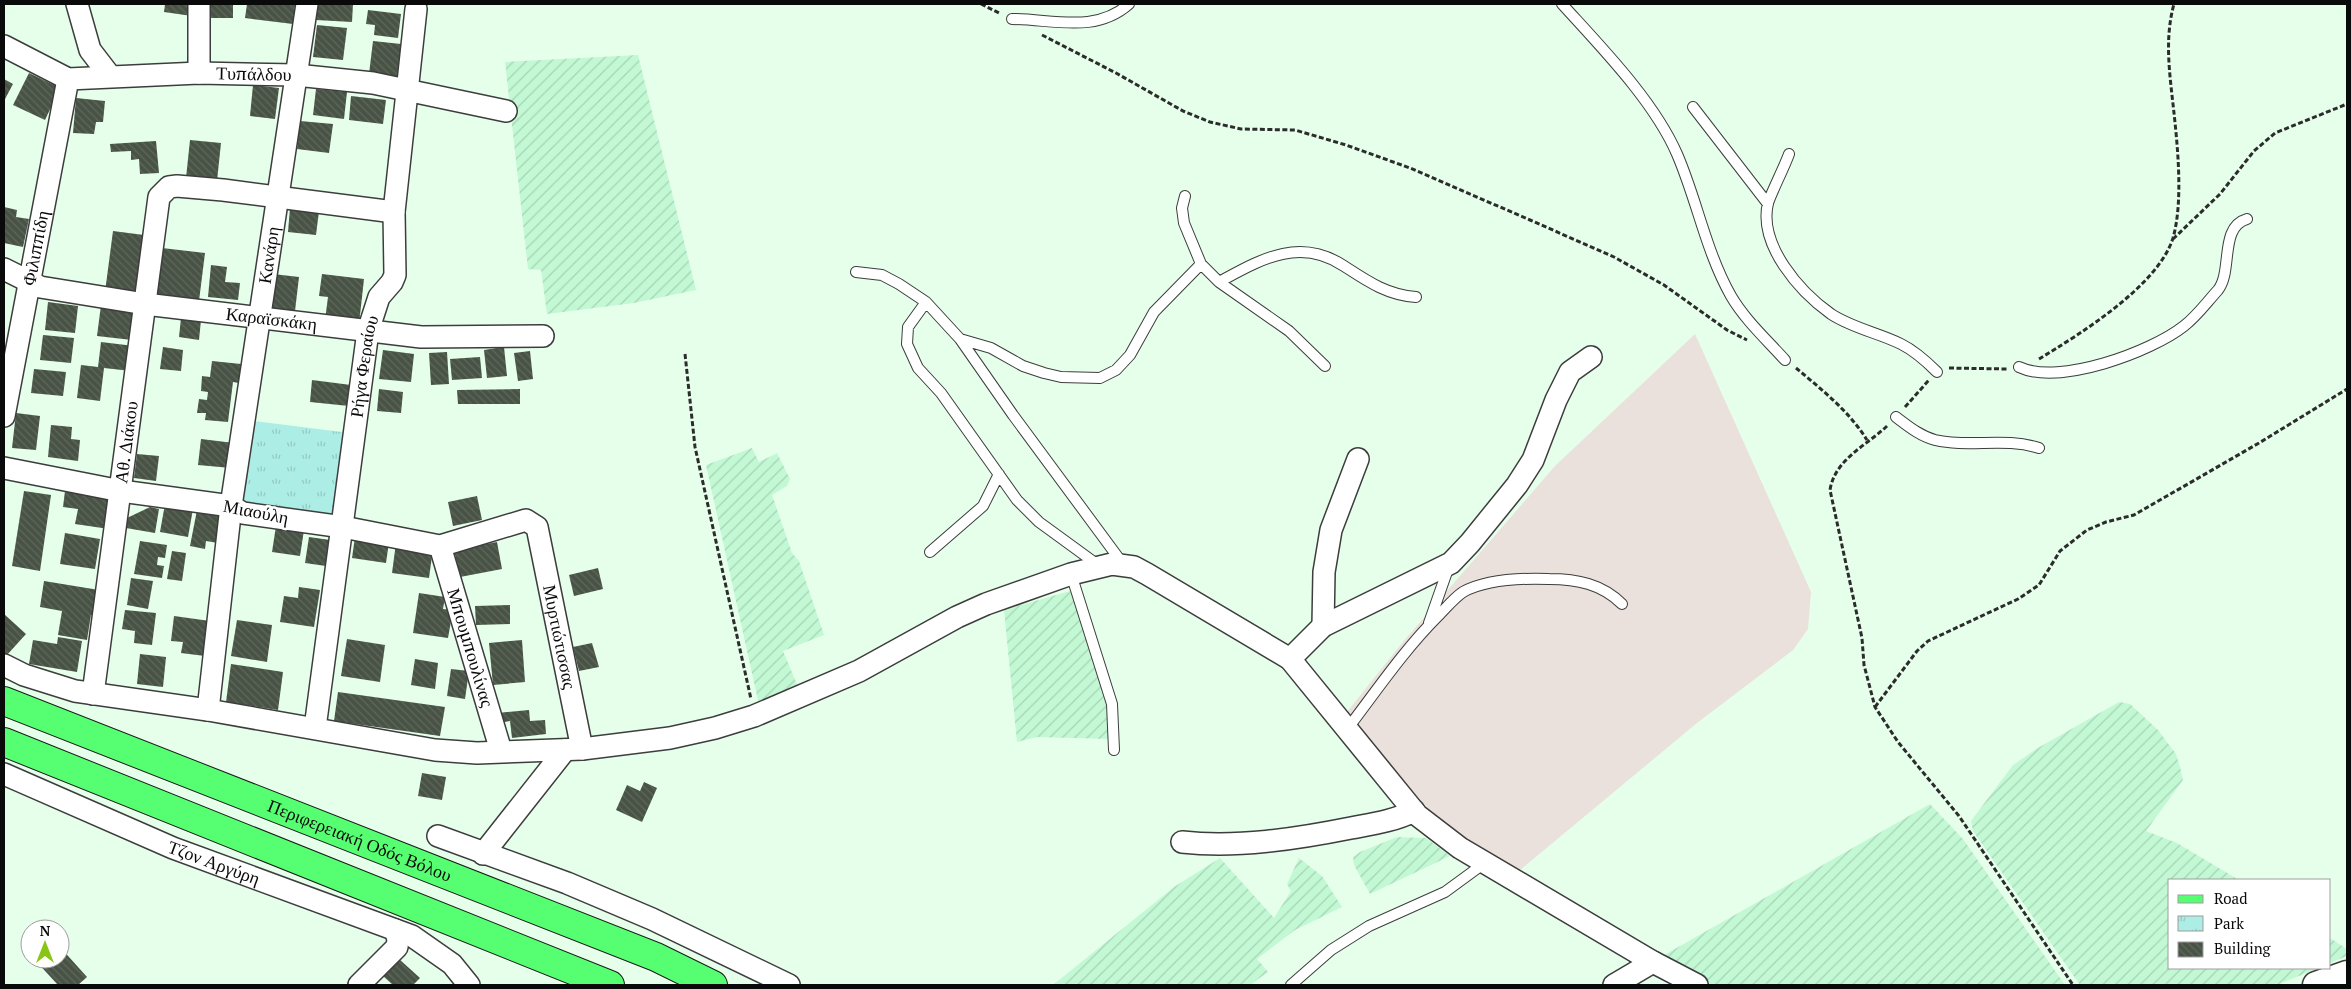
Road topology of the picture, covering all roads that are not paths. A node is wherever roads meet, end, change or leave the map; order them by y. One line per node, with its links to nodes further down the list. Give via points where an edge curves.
1 (77, 4): 11 (street, via 90,50)
2 (199, 4): 9 (street)
3 (307, 4): 10 (street, Κανάρη)
4 (1128, 4): 7 (lane, via 1107,17 1084,24)
5 (1562, 4): 35 (lane, via 1603,49 1664,128 1677,154 1717,267 1732,297)
6 (416, 9): 13 (street, Ρήγα Φεραίου)
7 (1012, 19)
8 (4, 46): 12 (street, Τυπάλδου)
9 (198, 73): 10 (street, Τυπάλδου); 11 (street, Τυπάλδου)
10 (296, 74): 13 (street, Τυπάλδου); 17 (street, Κανάρη)
11 (110, 76): 12 (street, Τυπάλδου)
12 (68, 78): 26 (street, Φιλιππίδη)
13 (407, 89): 15 (street, Τυπάλδου); 20 (street, Ρήγα Φεραίου)
14 (1692, 107): 19 (lane)
15 (506, 111)
16 (1789, 154): 19 (lane)
17 (279, 196): 20 (street); 29 (street, Αθ. Διάκου, via 177,186 163,192 159,197); 30 (street, Κανάρη)
18 (1185, 196): 22 (lane, via 1182,208 1184,223)
19 (1768, 204): 38 (lane, via 1768,227 1776,253 1803,291 1832,315 1920,355)
20 (394, 212): 31 (street, Ρήγα Φεραίου, via 394,278 379,297)
21 (2247, 219): 37 (lane, via 2236,226 2232,235 2222,284 2184,326 2152,346 2071,372 2050,374)
22 (1201, 264): 25 (lane); 33 (lane, via 1154,312 1130,355 1116,370 1100,378 1044,373 1023,366 991,348)
23 (4, 269): 26 (street, Καραϊσκάκη)
24 (856, 272): 28 (lane, via 882,275)
25 (1218, 282): 27 (lane, via 1250,265 1308,250 1333,259 1387,292); 36 (lane, via 1289,331)
26 (29, 283): 29 (street, Καραϊσκάκη); 39 (street, Φιλιππίδη)
27 (1416, 297)
28 (926, 302): 33 (lane); 44 (lane, via 908,327 907,344 918,368 941,393)
29 (145, 304): 30 (street, Καραϊσκάκη); 45 (street, Αθ. Διάκου)
30 (259, 317): 31 (street, Καραϊσκάκη); 46 (street, Κανάρη)
31 (368, 331): 32 (street, Καραϊσκάκη, via 441,338); 48 (street, Ρήγα Φεραίου)
32 (543, 336)
33 (960, 339): 52 (lane)
34 (1591, 357): 51 (street, via 1570,372 1533,460 1517,485)
35 (1785, 360)
36 (1325, 366)
37 (2020, 367)
38 (1937, 372)
39 (4, 416)
40 (1896, 417): 41 (lane, via 1934,440 2012,442)
41 (2038, 448)
42 (1358, 459): 56 (street, via 1331,530 1324,572)
43 (4, 468): 45 (street, Μιαούλη)
44 (999, 474): 50 (lane, via 983,506); 53 (lane, via 1016,500 1039,522)
45 (121, 491): 46 (street, Μιαούλη); 60 (street, Αθ. Διάκου)
46 (232, 506): 48 (street, Μιαούλη, via 243,513); 62 (street, Κανάρη)
47 (534, 524): 49 (street, Μιαούλη, via 526,520); 66 (street, Μυρτιώτισσας, via 538,531)
48 (343, 527): 49 (street, Μιαούλη); 63 (street, Ρήγα Φεραίου)
49 (440, 546): 68 (street, Μπουμπουλίνας)
50 (930, 552)
51 (1451, 563): 56 (street); 57 (lane)
52 (1123, 564): 53 (street); 58 (street, via 1147,574)
53 (1100, 567): 54 (street)
54 (1071, 574): 66 (street, via 964,613 859,671 754,716 670,738); 67 (lane, via 1112,704)
55 (1622, 604): 57 (lane, via 1598,587 1574,579 1513,580 1485,584 1464,592)
56 (1323, 626): 58 (street)
57 (1428, 626): 64 (lane)
58 (1290, 659): 64 (street)
59 (4, 665): 60 (street, via 56,686)
60 (93, 694): 62 (street)
61 (4, 701): 81 (main road, Περιφερειακή Οδός Βόλου, via 656,957)
62 (208, 710): 63 (street)
63 (315, 728): 68 (street, via 435,750)
64 (1348, 728): 70 (street)
65 (4, 742): 80 (main road)
66 (574, 750): 68 (street); 73 (street)
67 (1114, 750)
68 (501, 751)
69 (4, 774): 75 (street, Τζον Αργύρη, via 173,848)
70 (1414, 811): 72 (street, via 1399,818 1310,836 1211,845); 74 (street, via 1436,831)
71 (438, 836): 73 (street)
72 (1182, 842)
73 (483, 854): 82 (street, via 567,883 652,918)
74 (1486, 862): 76 (street); 83 (lane, via 1445,892 1369,926 1331,950)
75 (395, 930): 78 (street, via 397,947); 79 (street, Τζον Αργύρη, via 426,944 452,964)
76 (1653, 962): 84 (street); 85 (street)
77 (2347, 974): 86 (street)
78 (359, 985)
79 (469, 985)
80 (610, 985)
81 (713, 985)
82 (789, 985)
83 (1291, 985)
84 (1614, 985)
85 (1697, 985)
86 (2316, 985)

